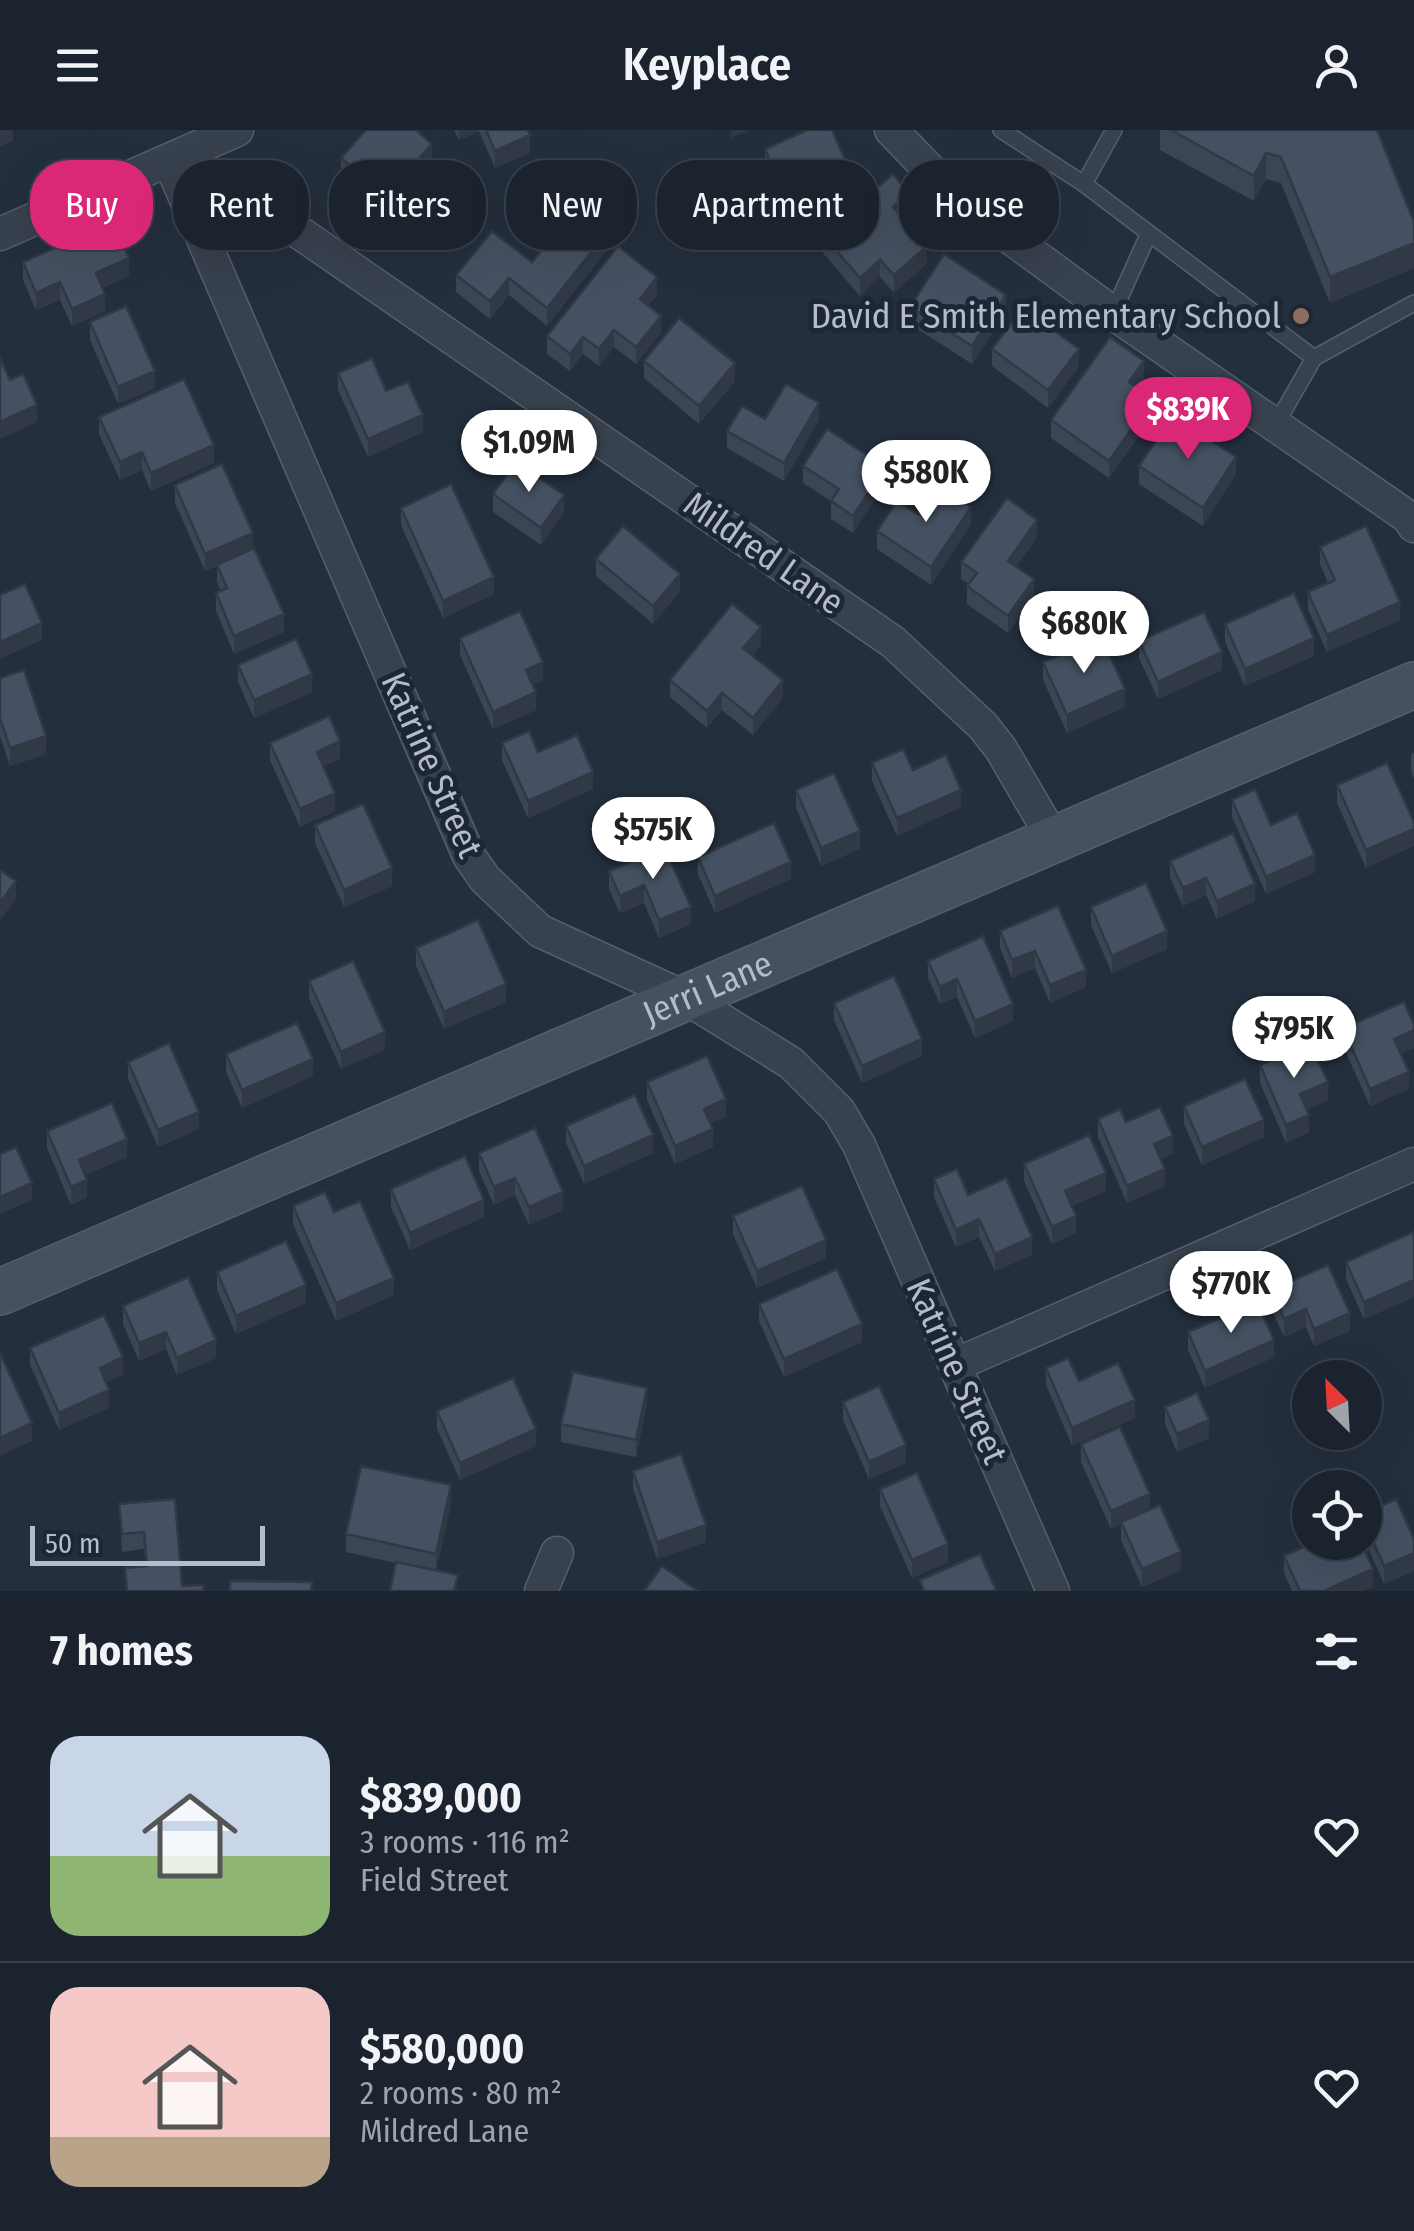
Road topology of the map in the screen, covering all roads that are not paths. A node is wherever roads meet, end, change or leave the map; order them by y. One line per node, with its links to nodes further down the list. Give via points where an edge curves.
1 (237, 130): 5 (street)
2 (891, 130): 10 (street, via 959,200)
3 (1002, 130): 6 (lane)
4 (1114, 130): 6 (lane)
5 (170, 160): 8 (street); 15 (street, Mildred Lane, via 303,234 892,642 983,726); 16 (street, Katrine Street, via 469,856 540,931)
6 (1084, 184): 7 (lane)
7 (1149, 233): 10 (lane); 11 (lane)
8 (0, 234)
9 (1414, 304): 11 (lane)
10 (1112, 312): 12 (street)
11 (1314, 358): 12 (lane)
12 (1275, 426): 13 (street)
13 (1414, 526)
14 (1414, 685): 15 (street, Jerri Lane)
15 (1054, 840): 16 (street, Jerri Lane)
16 (686, 998): 18 (street, Jerri Lane); 19 (street, Katrine Street, via 791,1063 839,1111)
17 (1414, 1164): 19 (street)
18 (0, 1292)
19 (954, 1365): 22 (street, Katrine Street)
20 (557, 1553): 21 (street)
21 (541, 1591)
22 (1053, 1591)

